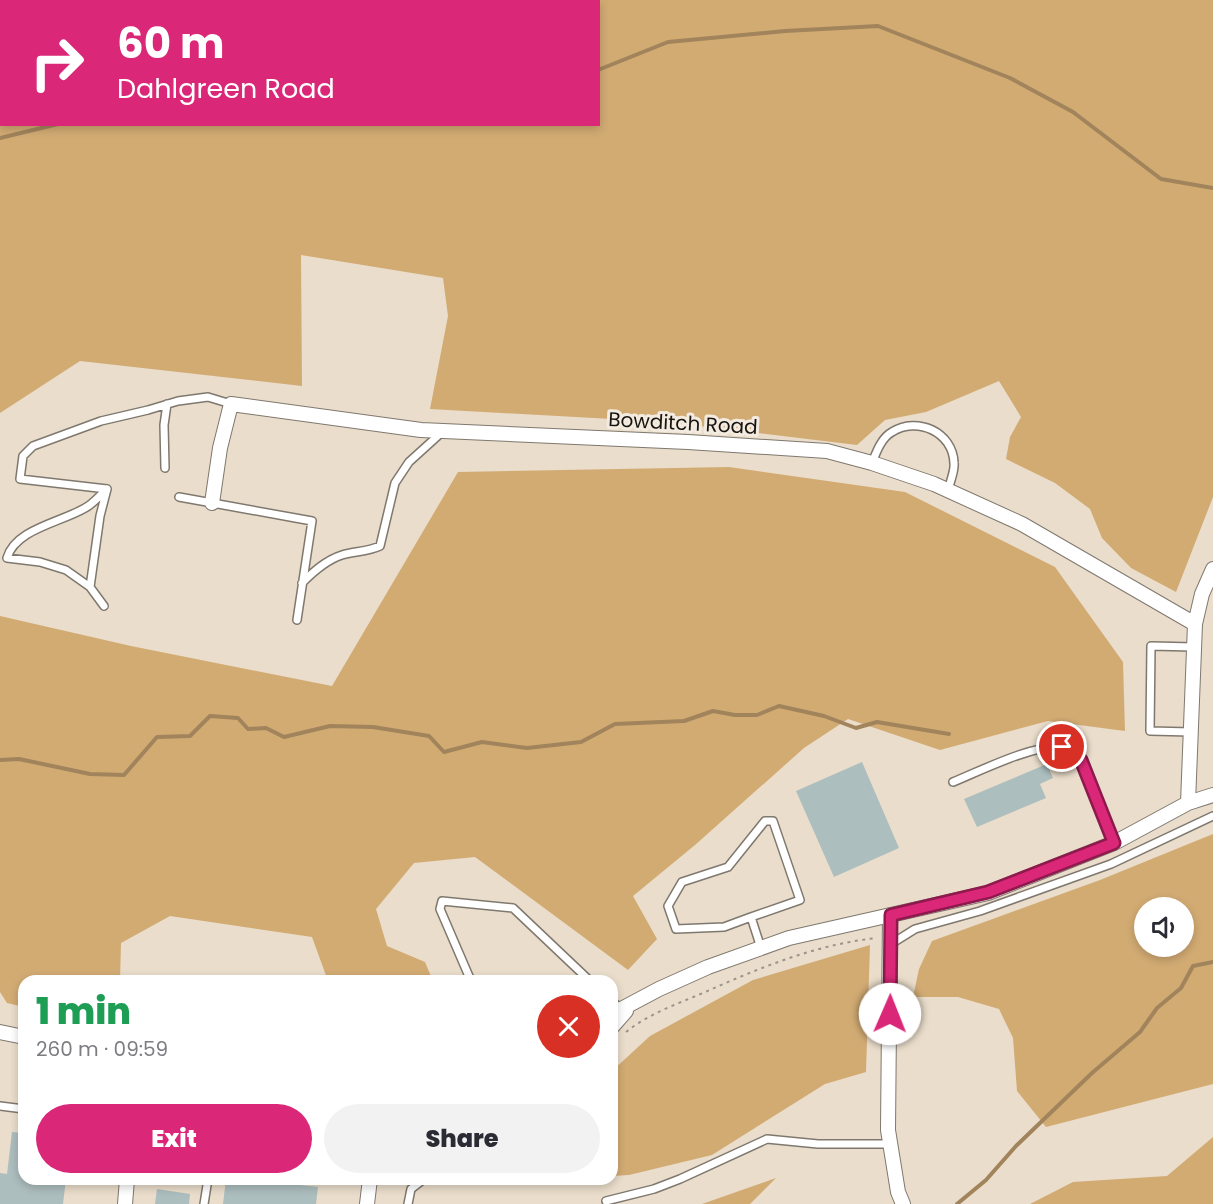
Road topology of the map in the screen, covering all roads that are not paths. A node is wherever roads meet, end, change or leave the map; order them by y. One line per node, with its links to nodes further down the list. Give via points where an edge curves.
1 (167, 404): 2 (lane, via 208,398); 5 (lane); 6 (lane, via 101,421 33,446 23,456 20,478)
2 (231, 404): 3 (street, Bowditch Road); 9 (street)
3 (443, 431): 4 (street, Bowditch Road, via 827,451); 11 (lane, via 409,462 395,483 380,546 342,555 316,569)
4 (872, 463): 7 (street, Bowditch Road); 7 (lane, via 890,433 907,425 925,426 940,433 951,447 955,465)
5 (165, 468)
6 (107, 489): 12 (lane); 12 (lane, via 86,508 28,533 7,558 66,570)
7 (948, 490): 15 (street, Bowditch Road, via 1022,524)
8 (179, 497): 9 (lane)
9 (212, 503): 11 (lane, via 312,521)
10 (1213, 569): 15 (street)
11 (302, 583): 14 (lane)
12 (90, 587): 13 (lane)
13 (104, 606)
14 (297, 620)
15 (1195, 624): 16 (street)
16 (1194, 647): 17 (street); 17 (lane, via 1151,646 1150,731)
17 (1191, 732): 20 (street)
18 (953, 782): 22 (lane, via 1039,748 1071,749 1081,760)
19 (1213, 795): 20 (street)
20 (1188, 803): 22 (street)
21 (1213, 816): 25 (lane, via 1111,864)
22 (1114, 843): 23 (street, via 988,892)
23 (891, 915): 25 (street); 26 (street)
24 (751, 917): 24 (lane, via 800,900 773,821 765,821 728,867 682,882 668,906 676,929 724,927); 26 (lane)
25 (891, 940): 34 (street)
26 (761, 948): 29 (street)
27 (468, 975): 28 (lane, via 440,909 442,901 513,908)
28 (584, 975)
29 (620, 1007)
30 (0, 1032): 31 (street)
31 (18, 1036)
32 (0, 1106): 33 (lane)
33 (18, 1108)
34 (891, 1144): 39 (lane, via 818,1144 767,1138 680,1179); 44 (street)
35 (127, 1185): 40 (street)
36 (207, 1185): 41 (lane)
37 (369, 1185): 42 (street)
38 (416, 1185): 43 (lane, via 411,1189)
39 (606, 1201)
40 (125, 1204)
41 (204, 1204)
42 (367, 1204)
43 (408, 1204)
44 (903, 1204)

